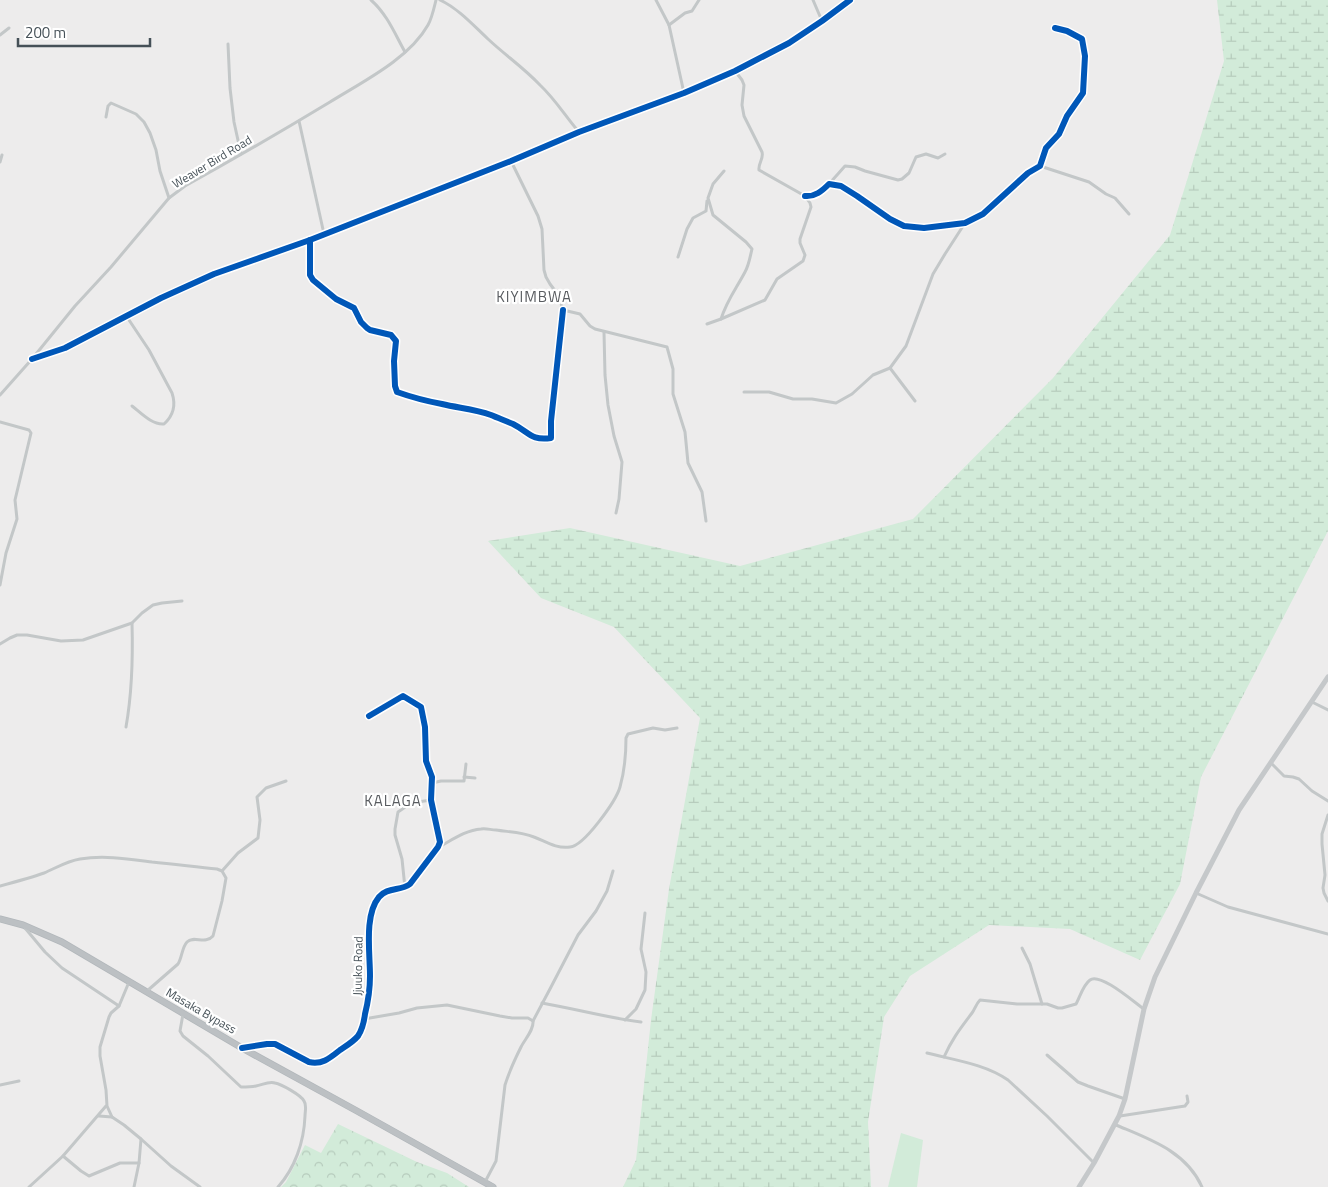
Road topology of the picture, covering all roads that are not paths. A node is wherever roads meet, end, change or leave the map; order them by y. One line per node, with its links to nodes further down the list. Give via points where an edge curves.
1 (371, 0): 14 (street, via 385,15)
2 (436, 0): 14 (street, Weaver Bird Road, via 429,25)
3 (440, 0): 19 (street, via 453,6 540,85)
4 (656, 0): 9 (street)
5 (698, 0): 9 (street, via 692,11)
6 (813, 0): 8 (street)
7 (850, 0): 8 (street)
8 (822, 21): 15 (street, via 789,43)
9 (669, 25): 16 (street)
10 (9, 28): 12 (street)
11 (1055, 28): 25 (street, via 1082,40 1085,56 1082,93 1046,148)
12 (0, 34)
13 (228, 44): 20 (street, via 234,122)
14 (404, 52): 18 (street, Weaver Bird Road, via 373,77)
15 (735, 71): 16 (street); 28 (street, via 744,85 744,116 762,152 759,170)
16 (684, 93): 19 (street)
17 (106, 117): 29 (street, via 111,103 140,117 150,133)
18 (299, 121): 20 (street, Weaver Bird Road); 33 (street)
19 (580, 132): 23 (street)
20 (242, 154): 29 (street, Weaver Bird Road)
21 (945, 154): 27 (street, via 938,158 926,154 916,157 902,180 845,166)
22 (2, 156): 24 (street)
23 (511, 161): 33 (street); 36 (street, via 538,216 542,229 544,270)
24 (0, 162)
25 (1040, 166): 31 (street, via 1089,182 1115,198); 32 (street, via 983,214)
26 (724, 171): 30 (street, via 713,184)
27 (829, 184): 28 (street, via 811,197); 32 (street, via 841,186 904,226 924,228)
28 (805, 196): 38 (street, via 811,207 800,239 805,255 803,261 777,279 762,302)
29 (169, 198): 41 (street, Weaver Bird Road)
30 (708, 198): 35 (street, via 706,211 693,218 687,229); 38 (street, via 713,215 752,249 745,272)
31 (1129, 214)
32 (965, 223): 42 (street, via 944,254 906,346)
33 (324, 234): 34 (street)
34 (310, 240): 36 (street, via 312,280 354,308 366,328 394,337 396,392 489,414 540,440 551,438); 37 (street, via 214,274)
35 (678, 258)
36 (563, 310): 40 (street, via 580,314 590,326)
37 (127, 317): 41 (street, via 66,348); 46 (street, via 149,350 174,400 172,414 164,424 154,422)
38 (721, 319): 39 (street)
39 (707, 324)
40 (604, 332): 48 (street, via 608,405 622,462); 49 (street, via 667,347 673,369 673,394 685,432 688,463 702,492)
41 (32, 359): 44 (street, Weaver Bird Road)
42 (890, 368): 43 (street, via 873,375 836,403 793,399 769,392); 45 (street)
43 (744, 392)
44 (0, 395)
45 (915, 401)
46 (132, 406)
47 (0, 422): 50 (street, via 31,433 14,500 17,519)
48 (616, 513)
49 (706, 521)
50 (0, 585)
51 (182, 601): 52 (street, via 153,605)
52 (132, 623): 53 (street, via 83,640 60,641 17,635); 58 (street, via 133,656)
53 (0, 644)
54 (1328, 677): 55 (main road)
55 (1312, 702): 56 (street); 60 (main road)
56 (1328, 710)
57 (369, 716): 65 (street, via 403,696 421,707 426,761)
58 (126, 727)
59 (677, 728): 69 (street, via 653,728 628,734 620,788 586,837 575,846 552,846 524,833 481,829)
60 (1270, 762): 67 (street, via 1284,776 1299,779); 74 (main road, via 1239,810)
61 (466, 764): 62 (street)
62 (464, 777): 63 (street); 65 (street, via 464,781)
63 (475, 778)
64 (286, 781): 70 (street, via 266,788 257,797 258,838 238,852)
65 (432, 783): 66 (street)
66 (431, 800): 69 (street, via 440,836); 73 (street, via 411,804 398,812 395,835)
67 (1328, 801)
68 (1328, 815): 75 (street, via 1322,834 1323,888)
69 (438, 847): 73 (street)
70 (222, 871): 72 (street, via 139,860 89,858 67,862); 82 (street, via 226,878 213,936 207,940 188,941 181,961)
71 (613, 871): 84 (street, via 608,891 578,935)
72 (0, 886)
73 (405, 888): 90 (street, Jjuuko Road, via 386,891 374,904 370,920 370,976)
74 (1196, 893): 79 (street, via 1228,907); 87 (main road, via 1159,968)
75 (1328, 901)
76 (645, 913): 91 (street, via 641,949 646,972 644,990 636,1009)
77 (0, 919): 78 (highway, Masaka Bypass)
78 (23, 925): 81 (highway, Masaka Bypass, via 62,942); 83 (street, via 62,968)
79 (1328, 934)
80 (1022, 948): 85 (street)
81 (130, 982): 82 (highway, Masaka Bypass); 86 (street)
82 (146, 992): 89 (highway, Masaka Bypass)
83 (111, 1001): 86 (street); 88 (street)
84 (542, 1003): 91 (street); 92 (street)
85 (1042, 1004): 87 (street, via 1058,1008 1073,1005 1088,981 1098,978); 97 (street, via 980,1000 953,1038)
86 (119, 1006): 88 (street)
87 (1144, 1009): 101 (main road)
88 (111, 1013): 102 (street, via 100,1047)
89 (184, 1014): 94 (highway, Masaka Bypass); 116 (street, via 180,1031 183,1036 241,1087 273,1082 304,1101 301,1147)
90 (364, 1019): 92 (street, via 448,1005); 94 (street, Jjuuko Road, via 355,1040 320,1063 309,1062 275,1044)
91 (625, 1020): 93 (street)
92 (532, 1021): 111 (street, via 533,1027 505,1085 496,1161)
93 (641, 1022)
94 (242, 1048): 111 (highway, Masaka Bypass)
95 (927, 1053): 97 (street)
96 (1047, 1055): 101 (street, via 1078,1082)
97 (944, 1057): 110 (street, via 990,1070 1008,1080)
98 (18, 1081): 99 (street)
99 (0, 1085)
100 (1187, 1096): 104 (street, via 1185,1106)
101 (1124, 1099): 104 (main road)
102 (106, 1106): 103 (street); 105 (street)
103 (98, 1116): 105 (street); 108 (street)
104 (1119, 1116): 106 (main road)
105 (112, 1117): 107 (street)
106 (1116, 1125): 110 (main road); 119 (street, via 1181,1158)
107 (141, 1139): 109 (street); 115 (street)
108 (63, 1156): 109 (street, via 89,1176 120,1163); 112 (street)
109 (139, 1163): 114 (street)
110 (1094, 1163): 118 (main road)
111 (484, 1183): 117 (highway, Masaka Bypass)
112 (34, 1185): 113 (street)
113 (30, 1187)
114 (134, 1187)
115 (200, 1187)
116 (278, 1187)
117 (493, 1187)
118 (1079, 1187)
119 (1202, 1187)

